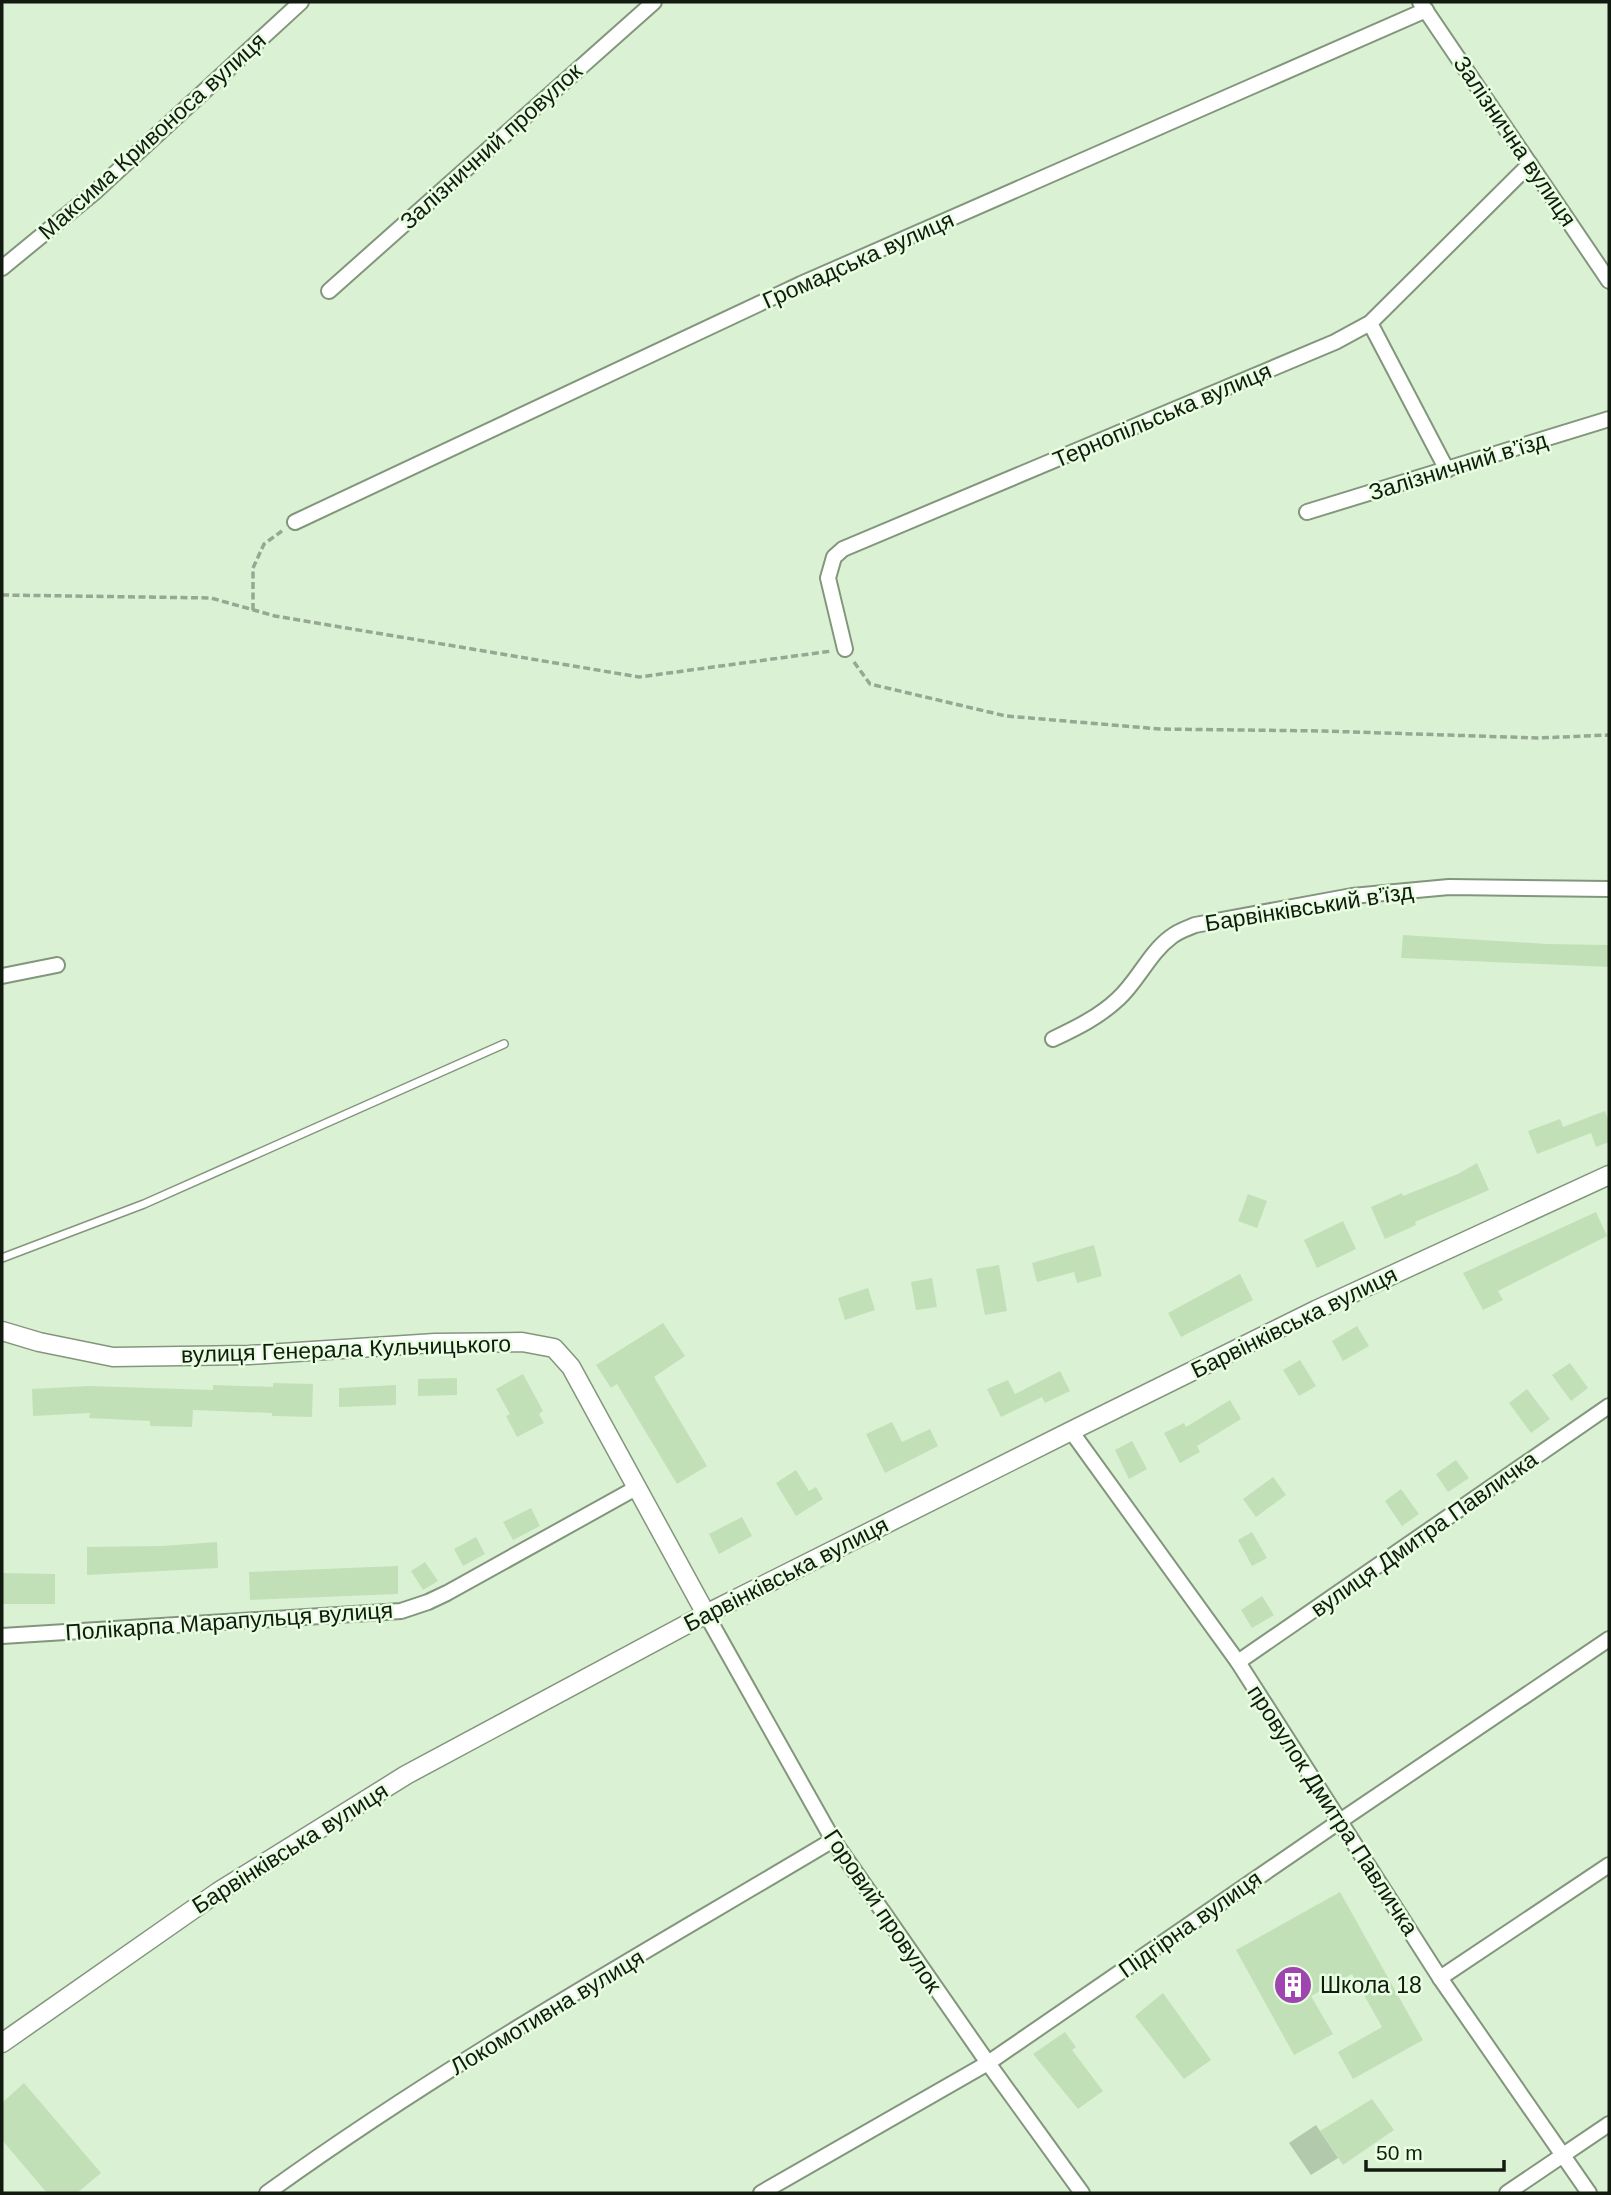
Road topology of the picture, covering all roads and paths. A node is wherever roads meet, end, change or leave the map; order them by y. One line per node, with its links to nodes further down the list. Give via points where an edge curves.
1 (301, 2): 5 (street, Максима Кривоноса вулиця, via 96,191)
2 (654, 2): 7 (street, Залізничний провулок)
3 (1423, 6): 4 (street, Залізнична вулиця); 12 (street, Громадська вулиця, via 801,284)
4 (1530, 164): 6 (street, Залізнична вулиця); 8 (street, Тернопільська вулиця)
5 (2, 268)
6 (1609, 281)
7 (329, 290)
8 (1370, 323): 10 (street); 15 (street, Тернопільська вулиця, via 1335,342 843,549 834,557 828,578)
9 (1609, 419): 10 (street, Залізничний в’їзд)
10 (1447, 470): 11 (street, Залізничний в’їзд)
11 (1307, 512)
12 (295, 522): 14 (path, via 264,544 258,556 253,568)
13 (2, 595): 14 (path, via 211,598)
14 (253, 610): 15 (path, via 639,677)
15 (845, 649): 16 (path, via 870,684 1006,716 1160,729 1538,738)
16 (1609, 735)
17 (1609, 889): 20 (street, Барвінківський в’їзд, via 1449,887 1352,895 1195,925 1157,950 1132,985 1101,1014)
18 (57, 965): 19 (street)
19 (2, 976)
20 (1053, 1039)
21 (504, 1044): 23 (lane, via 144,1204)
22 (1609, 1175): 26 (street, Барвінківська вулиця, via 1316,1310)
23 (2, 1258)
24 (2, 1332): 27 (street, вулиця Генерала Кульчицького, via 113,1357 249,1355 435,1343 522,1342 554,1348 570,1367)
25 (1609, 1406): 31 (street, вулиця Дмитра Павличка)
26 (1071, 1431): 28 (street, Барвінківська вулиця); 31 (street, провулок Дмитра Павличка)
27 (636, 1488): 28 (street, вулиця Генерала Кульчицького); 29 (street, Полікарпа Марапульця вулиця, via 447,1593 401,1611)
28 (706, 1614): 33 (street, Горовий провулок); 36 (street, Барвінківська вулиця, via 406,1774 218,1892)
29 (2, 1636)
30 (1609, 1640): 32 (street, Підгірна вулиця)
31 (1238, 1662): 32 (street, провулок Дмитра Павличка)
32 (1340, 1821): 35 (street, провулок Дмитра Павличка); 37 (street, Підгірна вулиця)
33 (833, 1840): 37 (street, Горовий провулок); 40 (street, Локомотивна вулиця, via 351,2132)
34 (1609, 1865): 35 (street)
35 (1440, 1978): 39 (street, провулок Дмитра Павличка)
36 (2, 2043)
37 (988, 2063): 41 (street, Підгірна вулиця); 42 (street, Горовий провулок)
38 (1609, 2124): 39 (street)
39 (1564, 2155): 43 (street); 44 (street, провулок Дмитра Павличка)
40 (267, 2193)
41 (761, 2193)
42 (1082, 2193)
43 (1507, 2193)
44 (1590, 2193)

